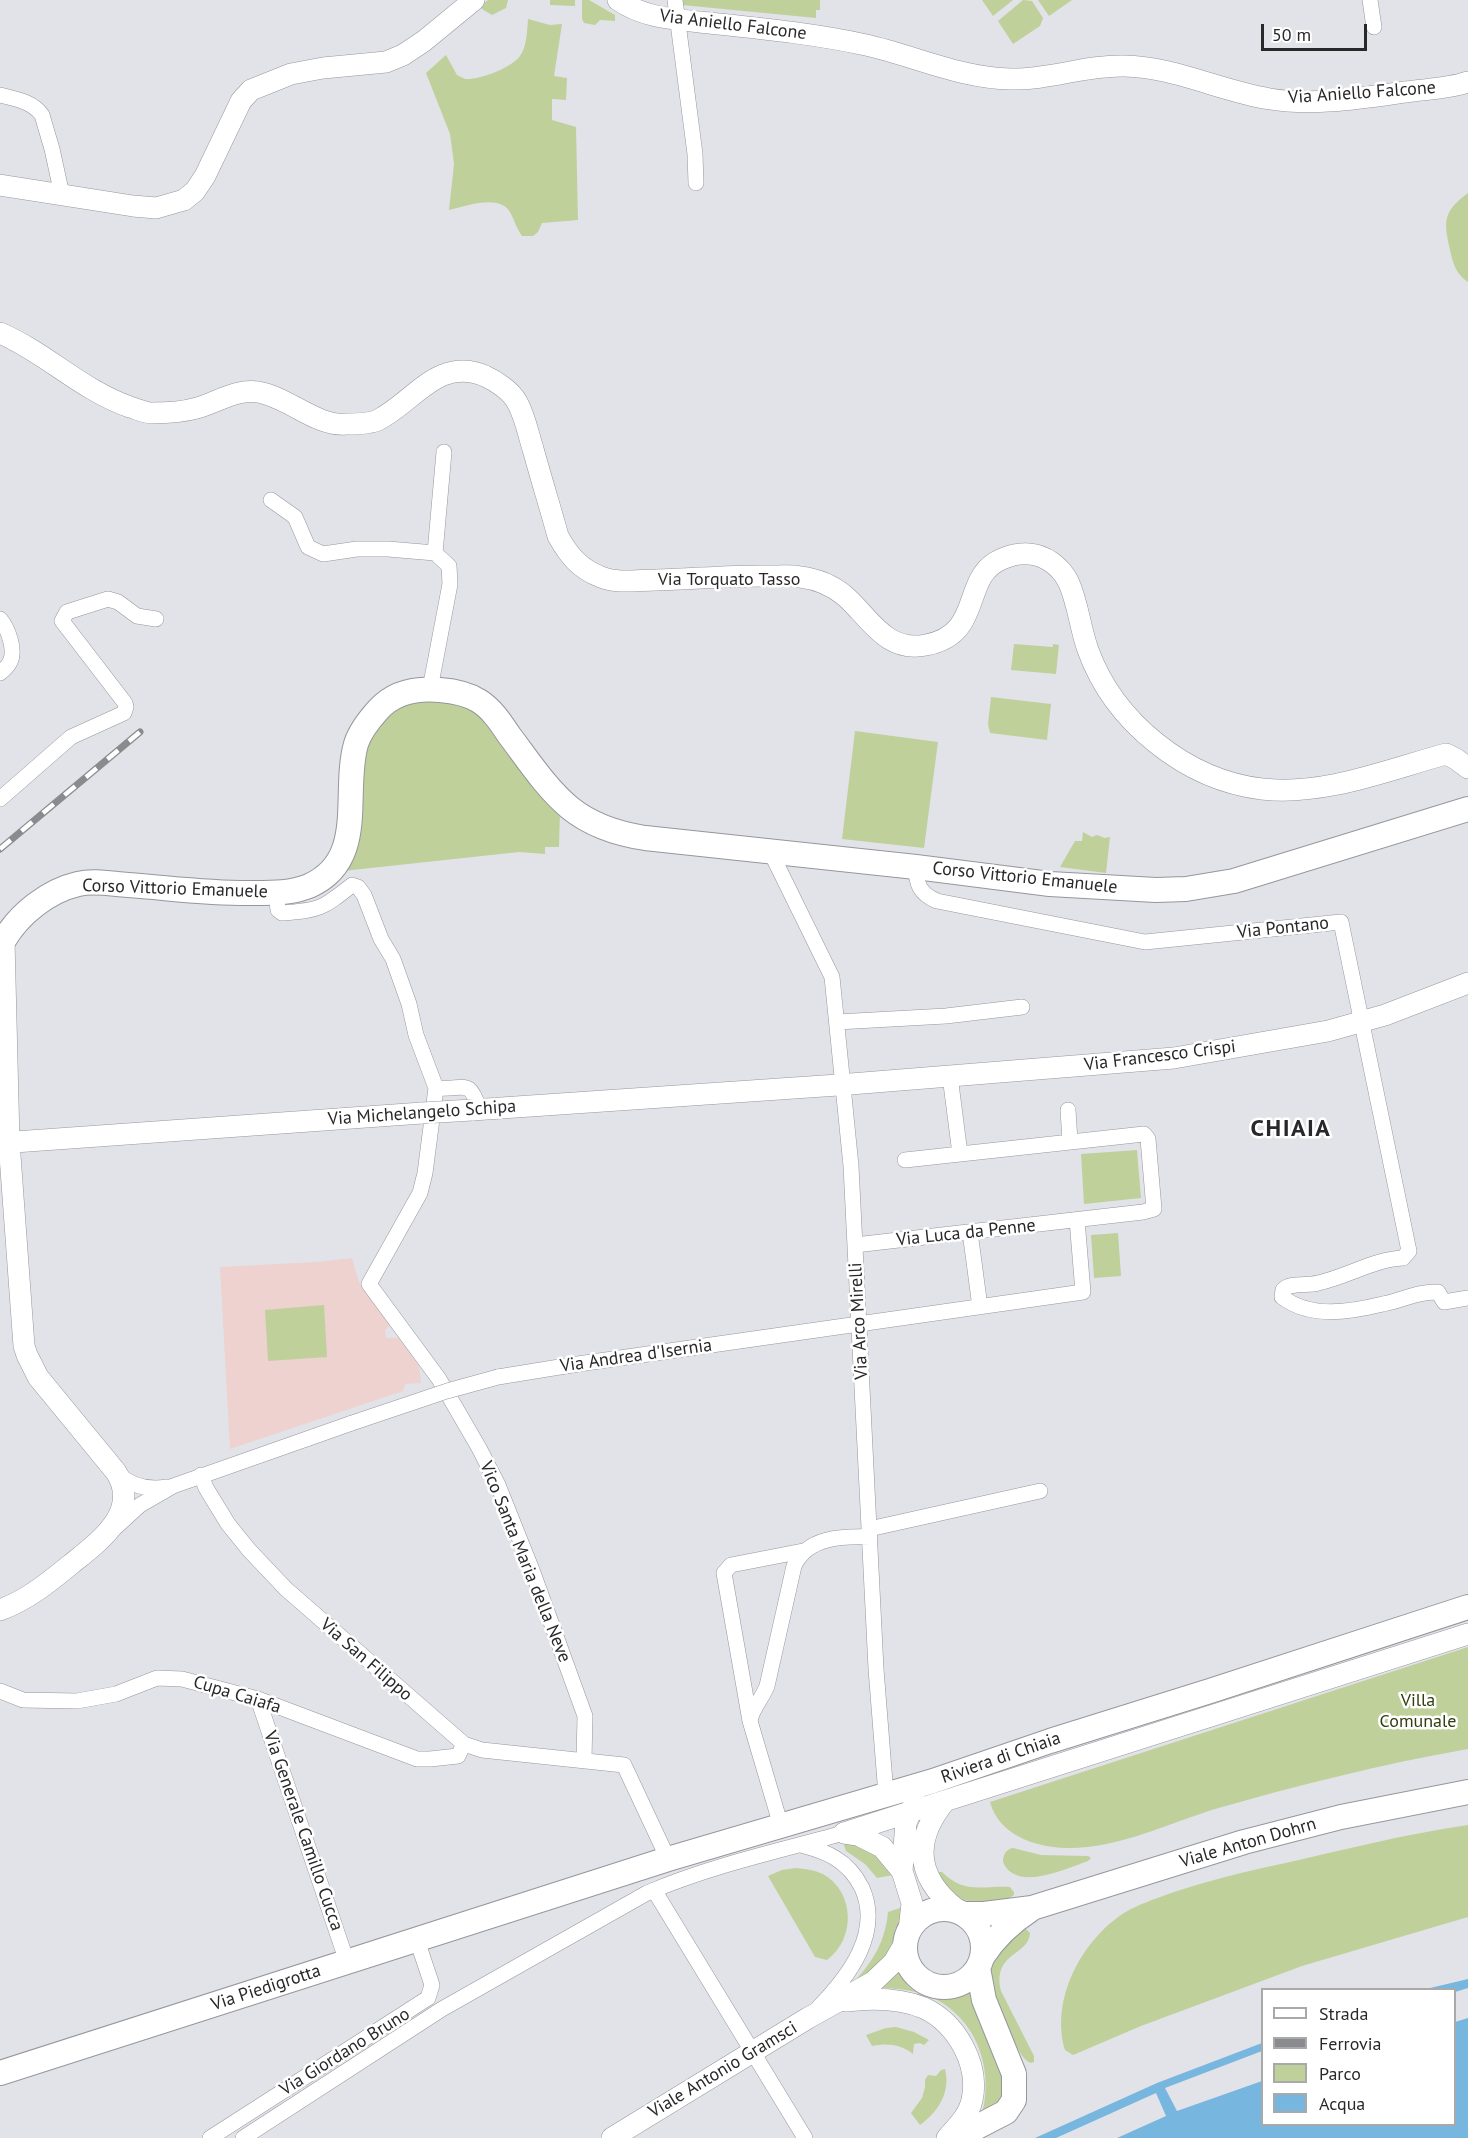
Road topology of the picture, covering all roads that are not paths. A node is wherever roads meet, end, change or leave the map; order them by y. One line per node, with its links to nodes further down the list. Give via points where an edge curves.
1 (474, 0): 10 (street, via 424,41 386,62 291,74 251,90 236,110 205,176 184,200 156,208)
2 (618, 0): 4 (street, Via Aniello Falcone, via 649,15)
3 (1370, 0): 5 (street)
4 (676, 10): 6 (street, Via Aniello Falcone, via 869,46 987,78 1040,77 1125,66 1182,74 1270,99 1299,101 1446,87); 8 (street)
5 (1374, 27)
6 (1468, 81)
7 (0, 95): 10 (street, via 25,101 42,115)
8 (696, 183)
9 (0, 184): 10 (street)
10 (62, 195)
11 (0, 333): 19 (street, Via Torquato Tasso, via 115,402 149,413 178,412 239,393 255,392 291,403 311,416 354,424 376,421 434,378 463,372 485,376 516,400 565,549 573,560 602,578 629,581 800,577 829,584 883,635 916,646 953,634 968,614 987,568 1017,554 1037,555 1056,565 1068,582 1089,652 1107,687 1135,726 1198,770 1263,789 1312,789 1446,754)
12 (444, 452): 14 (street)
13 (271, 500): 14 (street, via 295,517 308,547 323,554 357,549)
14 (435, 553): 18 (street, via 449,566 450,584)
15 (156, 619): 20 (street, via 136,616 108,599 67,612 62,621 125,703 124,713 71,737)
16 (0, 620): 17 (street, via 12,653 9,664)
17 (0, 673)
18 (430, 690): 23 (main road, Corso Vittorio Emanuele, via 478,700 498,719 552,791 576,813 605,828 645,838); 24 (main road, Corso Vittorio Emanuele, via 394,697 382,705 363,729 355,752 345,848 334,869 305,888)
19 (1468, 768)
20 (0, 799)
21 (1468, 809): 23 (main road, Corso Vittorio Emanuele, via 1234,881 1186,890 1050,885)
22 (775, 861): 29 (street, Via Arco Mirelli, via 830,970)
23 (916, 867): 30 (street, Via Pontano, via 921,891 937,901 1145,942 1341,922)
24 (276, 892): 25 (main road, Corso Vittorio Emanuele, via 78,884 27,912); 34 (street, Vico Santa Maria della Neve, via 278,910 282,913 318,909 352,885 360,889 393,959)
25 (2, 945): 31 (street)
26 (1468, 983): 30 (street, Via Francesco Crispi)
27 (1022, 1007): 29 (street)
28 (0, 1019): 31 (street)
29 (837, 1022): 33 (street, Via Arco Mirelli)
30 (1363, 1022): 32 (street, Via Francesco Crispi, via 1301,1037 1174,1058); 44 (street, Via Pontano, via 1409,1251 1403,1257 1321,1283 1288,1285 1282,1297 1305,1309 1330,1312 1384,1304 1420,1292 1438,1292 1444,1302)
31 (6, 1046): 38 (street)
32 (950, 1076): 33 (street, Via Francesco Crispi); 39 (street)
33 (844, 1084): 35 (street, Via Michelangelo Schipa); 43 (street, Via Arco Mirelli)
34 (436, 1088): 35 (street, via 470,1089 476,1097); 61 (street, Vico Santa Maria della Neve, via 420,1193 369,1284 439,1379 498,1485 585,1716)
35 (476, 1109): 38 (street, Via Michelangelo Schipa, bridge)
36 (1068, 1110): 37 (street)
37 (1070, 1141): 39 (street); 41 (street, Via Luca da Penne, via 1146,1135 1155,1205 1149,1212)
38 (4, 1143): 47 (street, via 27,1356 38,1377)
39 (960, 1154): 40 (street)
40 (905, 1160)
41 (1077, 1220): 42 (street, Via Luca da Penne); 45 (street, Via Andrea d'Isernia, via 1083,1292)
42 (970, 1232): 43 (street, Via Luca da Penne); 45 (street)
43 (855, 1245): 46 (street, Via Arco Mirelli)
44 (1468, 1298)
45 (980, 1307): 46 (street, Via Andrea d'Isernia)
46 (860, 1324): 48 (street, Via Andrea d'Isernia, bridge, via 498,1377); 51 (street, Via Arco Mirelli)
47 (116, 1472): 49 (street, via 142,1486); 52 (street, via 123,1485 123,1500)
48 (201, 1475): 49 (street, Via Andrea d'Isernia); 60 (street, Via San Filippo, via 228,1524 286,1589)
49 (173, 1486): 52 (street, via 140,1505)
50 (1040, 1491): 51 (street)
51 (869, 1533): 53 (street, via 813,1544); 64 (street, Via Arco Mirelli)
52 (107, 1535): 55 (street, via 36,1591)
53 (803, 1551): 59 (street, via 794,1566 764,1696 752,1711); 59 (street, via 726,1569 724,1578)
54 (1468, 1607): 62 (main road, Riviera di Chiaia, via 1050,1741)
55 (0, 1610)
56 (1468, 1634): 62 (street)
57 (0, 1691): 58 (street, Cupa Caiafa, via 22,1700 77,1701 105,1697 166,1677)
58 (258, 1700): 60 (street, Cupa Caiafa, via 417,1759 458,1756); 78 (street, Via Generale Camillo Cucca)
59 (750, 1721): 66 (street)
60 (464, 1744): 61 (street, Via San Filippo)
61 (584, 1760): 70 (street, Via San Filippo, via 625,1767)
62 (939, 1791): 64 (main road, Riviera di Chiaia); 65 (street, via 919,1796); 68 (street, via 935,1814)
63 (1468, 1792): 74 (main road, Viale Anton Dohrn, via 1244,1842)
64 (886, 1795): 65 (street); 66 (main road, Riviera di Chiaia)
65 (910, 1812): 67 (street); 68 (street); 71 (street)
66 (781, 1826): 70 (main road, Riviera di Chiaia)
67 (844, 1833): 69 (street); 71 (street, via 876,1842)
68 (923, 1841): 75 (street, via 932,1883 946,1902)
69 (801, 1845): 72 (street); 81 (street, via 836,1858 849,1868 860,1883 869,1918 859,1954)
70 (668, 1859): 73 (main road, Riviera di Chiaia)
71 (902, 1871): 76 (street, via 912,1903)
72 (654, 1890): 82 (street); 85 (street, via 442,2009)
73 (533, 1904): 77 (main road, Via Piedigrotta)
74 (1032, 1908): 75 (main road, Viale Anton Dohrn); 79 (main road, Viale Anton Dohrn, via 996,1937)
75 (963, 1914): 76 (main road, via 952,1909 927,1913 917,1920); 79 (main road, via 980,1932)
76 (907, 1937): 79 (main road, via 906,1957 911,1969 932,1985 958,1984 970,1977); 80 (street, Viale Antonio Gramsci, via 894,1962 873,1982)
77 (417, 1940): 78 (main road, Via Piedigrotta); 84 (street, Via Giordano Bruno, via 432,1985 429,1998)
78 (347, 1962): 83 (main road, Via Piedigrotta)
79 (980, 1962): 89 (main road, via 984,2000 1014,2074 1014,2100 1006,2112)
80 (833, 2003): 81 (street, Viale Antonio Gramsci); 88 (street, via 868,1999 908,2003 924,2008 953,2030 971,2064 972,2100 966,2116)
81 (808, 2018): 82 (street, Viale Antonio Gramsci)
82 (752, 2051): 86 (street, Viale Antonio Gramsci); 87 (street)
83 (0, 2073)
84 (210, 2138)
85 (243, 2138)
86 (612, 2138)
87 (805, 2138)
88 (947, 2138)
89 (956, 2138)

